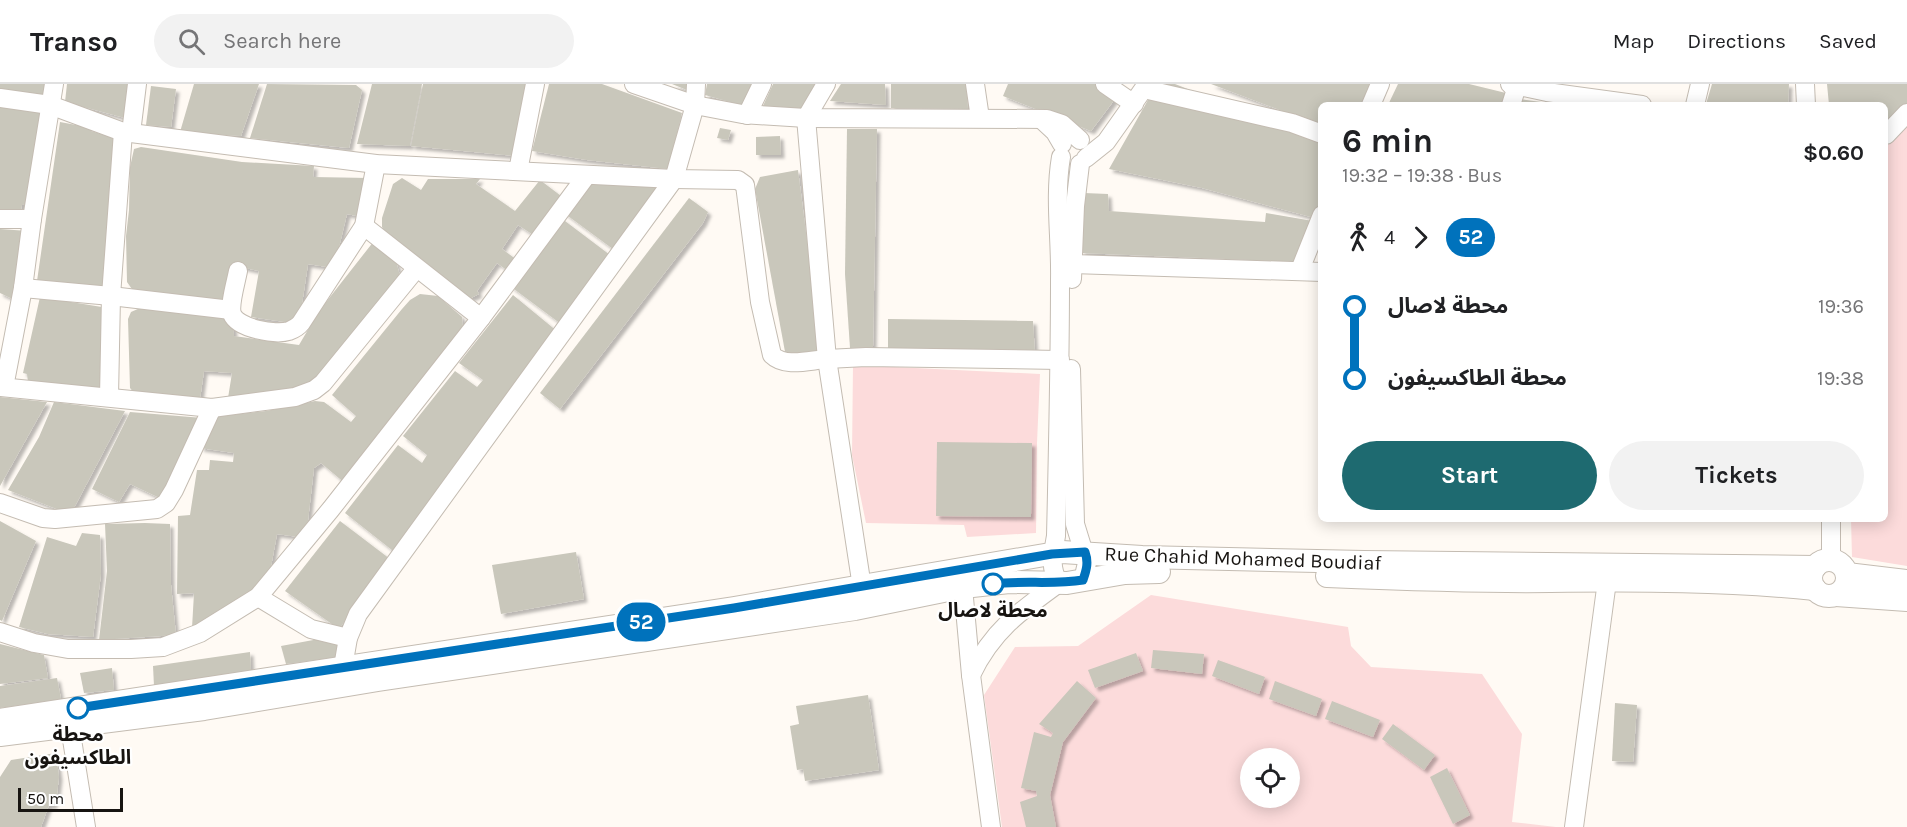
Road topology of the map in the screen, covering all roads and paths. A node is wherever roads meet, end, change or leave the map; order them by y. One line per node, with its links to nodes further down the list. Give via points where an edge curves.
1 (54, 84): 21 (street)
2 (138, 84): 27 (street)
3 (535, 84): 32 (street)
4 (634, 84): 22 (street)
5 (696, 84): 22 (street)
6 (762, 84): 24 (street)
7 (826, 84): 25 (street)
8 (975, 84): 26 (street)
9 (1105, 84): 14 (street)
10 (1380, 84): 16 (street)
11 (1700, 84): 19 (street)
12 (1805, 84): 20 (street)
13 (1513, 85): 17 (street); 18 (street)
14 (1141, 92): 28 (street, via 1292,123); 30 (street, via 1103,146)
15 (0, 98): 21 (street)
16 (1372, 102)
17 (1511, 102)
18 (1620, 102)
19 (1696, 102)
20 (1806, 102)
21 (50, 105): 27 (street); 36 (street)
22 (694, 105): 24 (street); 34 (street)
23 (1907, 113): 29 (street)
24 (747, 115): 25 (street)
25 (806, 118): 26 (street); 48 (street)
26 (980, 118): 30 (street, via 1055,121 1062,124)
27 (127, 133): 31 (street); 45 (street)
28 (1318, 133)
29 (1888, 133)
30 (1075, 151): 39 (street); 49 (street, via 1057,188)
31 (376, 164): 32 (street); 38 (street)
32 (518, 171): 33 (street)
33 (586, 175): 34 (street); 47 (street)
34 (674, 179): 48 (street, via 734,179 744,184 760,302 772,356 786,362); 68 (street, via 358,614)
35 (0, 219): 36 (street)
36 (32, 219): 44 (street)
37 (1318, 225): 41 (street)
38 (364, 226): 40 (street); 46 (street, via 296,328 282,332 250,327 236,320)
39 (1072, 264): 41 (street); 55 (street, via 1075,524)
40 (417, 269): 47 (street); 52 (street, via 314,390 295,397)
41 (1300, 270): 43 (street)
42 (238, 271): 46 (street)
43 (1318, 272)
44 (23, 288): 45 (street); 50 (street)
45 (111, 296): 46 (street); 51 (street)
46 (231, 310)
47 (481, 318): 65 (street)
48 (827, 359): 49 (street); 62 (street)
49 (1060, 360): 56 (street, via 1056,536)
50 (2, 387): 51 (street)
51 (110, 397): 52 (street)
52 (212, 408): 53 (street, via 174,490 157,509 55,519)
53 (0, 503)
54 (1831, 522): 57 (street)
55 (1085, 552): 56 (main road, Rue Chahid Mohamed Boudiaf); 57 (main road, Rue Chahid Mohamed Boudiaf, via 1142,557); 58 (street)
56 (1052, 554): 61 (street, via 1052,567); 62 (main road, Rue Chahid Mohamed Boudiaf)
57 (1831, 567): 60 (main road, Rue Chahid Mohamed Boudiaf); 64 (main road, via 1846,582 1843,590); 64 (main road, via 1811,574 1811,582)
58 (1083, 580): 59 (main road, Rue Chahid Mohamed Boudiaf, via 1136,572); 61 (main road, Rue Chahid Mohamed Boudiaf)
59 (1607, 581): 64 (main road, Rue Chahid Mohamed Boudiaf, via 1768,585); 75 (street)
60 (1907, 581)
61 (1059, 583): 63 (main road, Rue Chahid Mohamed Boudiaf, via 1009,582); 70 (street, via 1002,627)
62 (862, 587): 69 (main road, Rue Chahid Mohamed Boudiaf)
63 (963, 587): 70 (street); 71 (main road, Rue Chahid Mohamed Boudiaf, via 855,609)
64 (1826, 592): 66 (main road, Rue Chahid Mohamed Boudiaf)
65 (258, 597): 67 (street, via 200,633 163,647 68,649); 68 (street, via 311,629)
66 (1907, 600)
67 (0, 632)
68 (348, 638): 69 (street)
69 (343, 667): 72 (main road, Rue Chahid Mohamed Boudiaf)
70 (970, 675): 74 (street)
71 (70, 727): 72 (main road, Rue Chahid Mohamed Boudiaf); 73 (street)
72 (1, 733)
73 (86, 827)
74 (992, 827)
75 (1574, 827)

